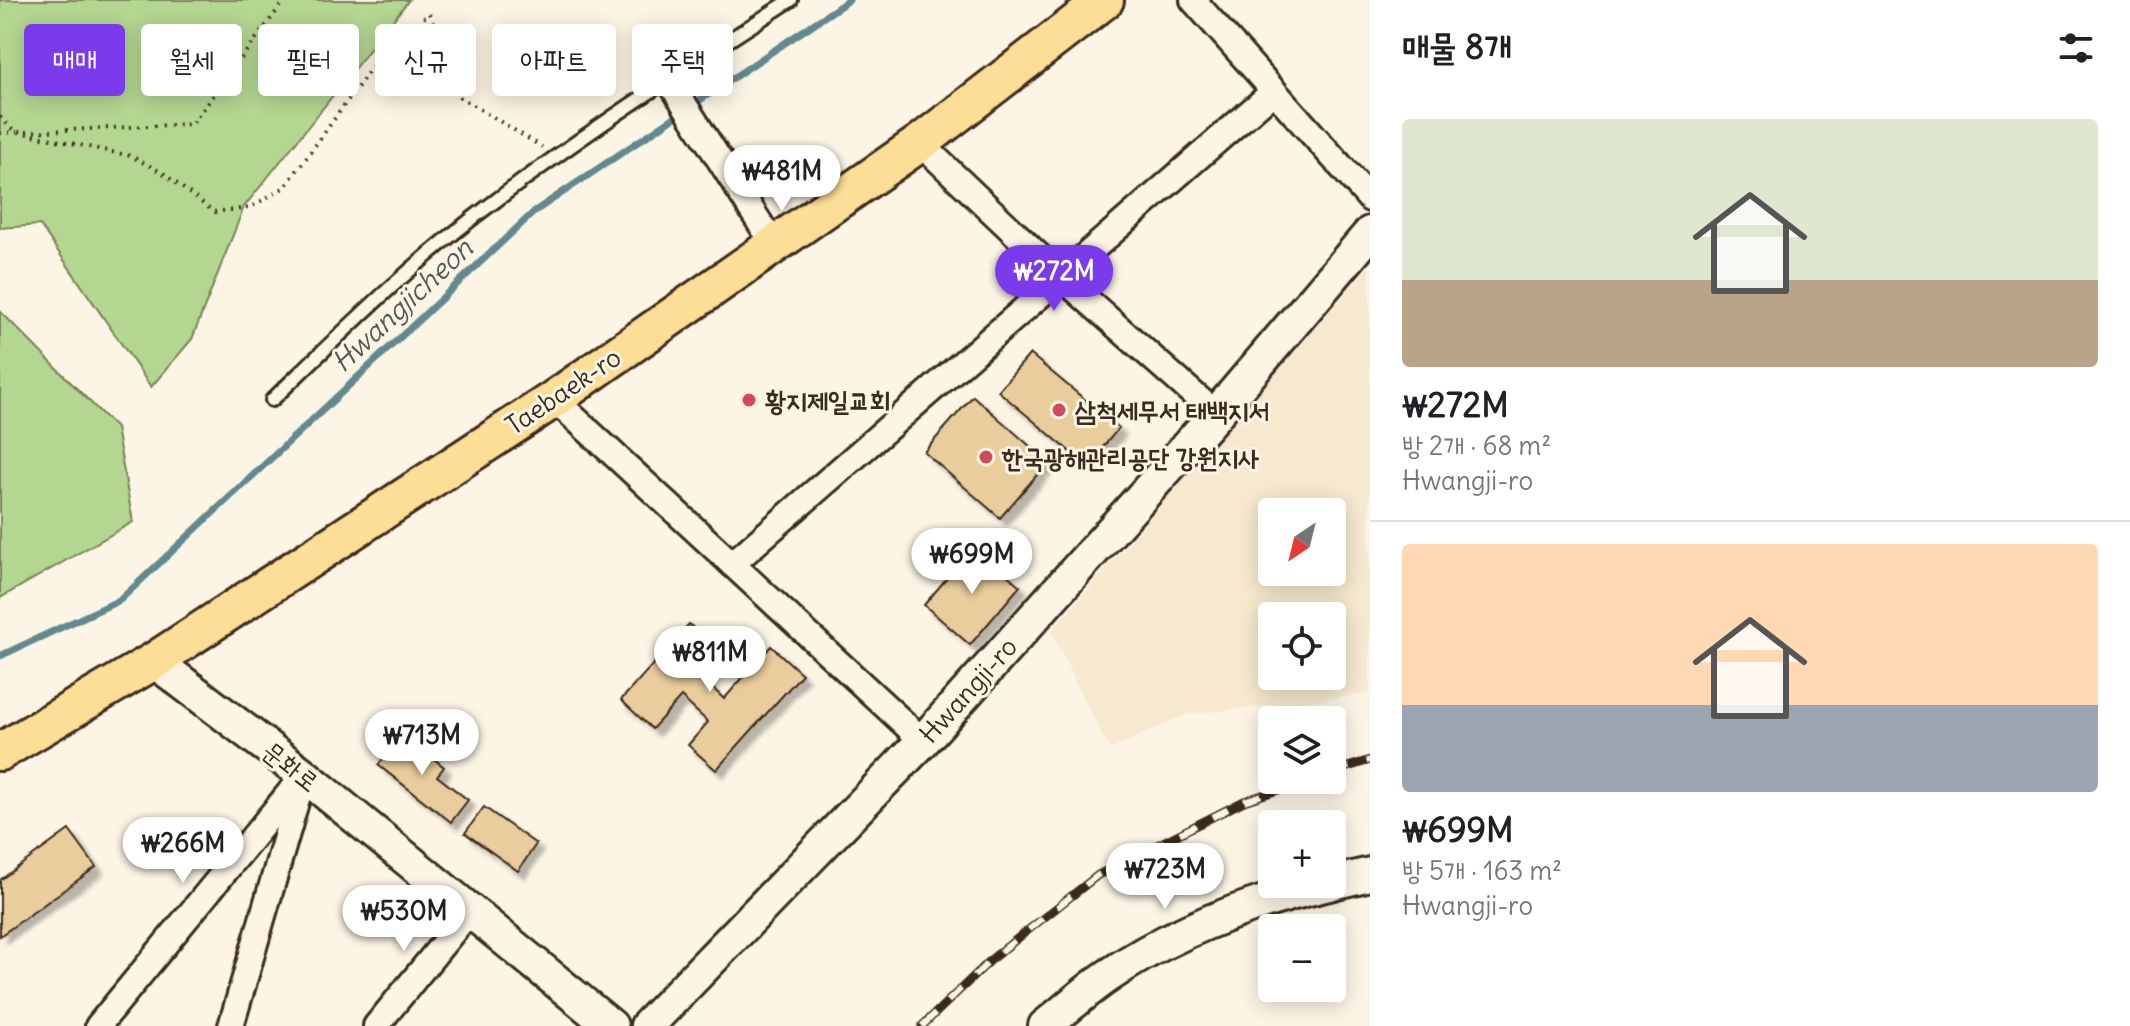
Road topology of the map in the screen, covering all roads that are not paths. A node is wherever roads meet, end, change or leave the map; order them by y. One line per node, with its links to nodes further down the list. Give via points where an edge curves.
1 (791, 0): 4 (lane)
2 (1105, 0): 8 (main road, Taebaek-ro)
3 (1193, 0): 5 (street)
4 (733, 37)
5 (1274, 91): 9 (street); 12 (street)
6 (644, 96): 14 (lane, via 493,202 390,287)
7 (679, 96): 11 (street)
8 (920, 143): 11 (main road, Taebaek-ro); 12 (street)
9 (1370, 199)
10 (1370, 233): 15 (street, Hwangji-ro)
11 (774, 245): 13 (main road, Taebaek-ro)
12 (1060, 276): 15 (street); 16 (street)
13 (554, 399): 16 (street); 17 (main road, Taebaek-ro)
14 (272, 400)
15 (1216, 414): 18 (street, Hwangji-ro)
16 (732, 564): 18 (street)
17 (154, 661): 19 (main road, Taebaek-ro); 20 (street, 문화로)
18 (923, 741): 29 (street, Hwangji-ro)
19 (0, 752)
20 (304, 775): 24 (street, 문화로); 25 (street); 26 (street)
21 (1370, 874): 22 (street)
22 (1346, 880)
23 (1283, 898): 30 (street, via 1179,935 1109,975)
24 (470, 911): 27 (street); 28 (street, 문화로)
25 (98, 1026)
26 (231, 1026)
27 (376, 1026)
28 (611, 1026)
29 (647, 1026)
30 (1045, 1026)

